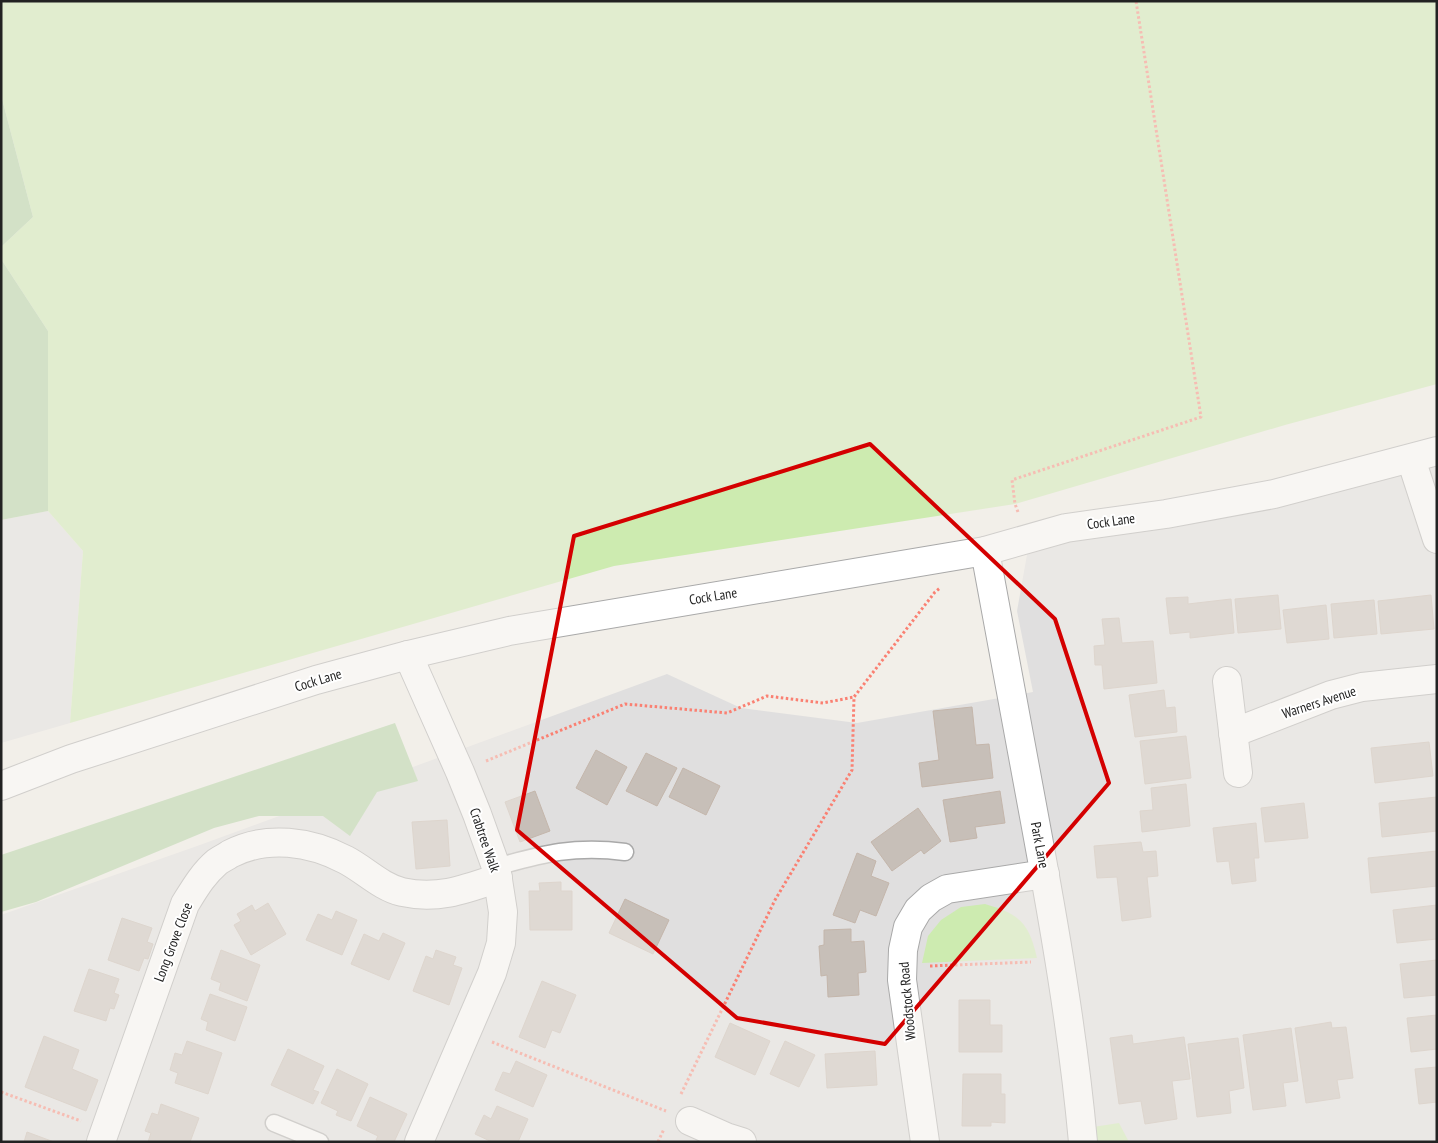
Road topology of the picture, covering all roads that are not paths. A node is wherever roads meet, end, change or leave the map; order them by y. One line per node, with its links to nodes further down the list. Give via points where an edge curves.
1 (1424, 455): 2 (street); 3 (street, Cock Lane, via 1274,494 1066,528)
2 (1437, 539)
3 (985, 551): 4 (street, Cock Lane, via 509,631); 12 (street, Park Lane)
4 (408, 655): 9 (street, Cock Lane, via 237,705 71,759); 11 (street, Crabtree Walk, via 460,772)
5 (1437, 679): 7 (street, Warners Avenue, via 1362,687 1339,693)
6 (1227, 681): 7 (street)
7 (1233, 733): 8 (street)
8 (1238, 773)
9 (1, 786)
10 (625, 852): 11 (lane, via 601,848 557,851)
11 (497, 873): 15 (street, Long Grove Close, via 451,893 424,895 401,892 377,881 348,861 297,843 253,844 218,860 199,880 185,904); 18 (street, Crabtree Walk, via 503,912 501,944 482,1000)
12 (1046, 874): 16 (street, Woodstock Road, via 947,889 918,910 908,927 902,950 902,980); 20 (street, Park Lane, via 1073,1049)
13 (681, 1117): 19 (street)
14 (274, 1123): 17 (lane)
15 (103, 1136)
16 (920, 1141)
17 (320, 1142)
18 (419, 1142)
19 (742, 1142)
20 (1083, 1142)

